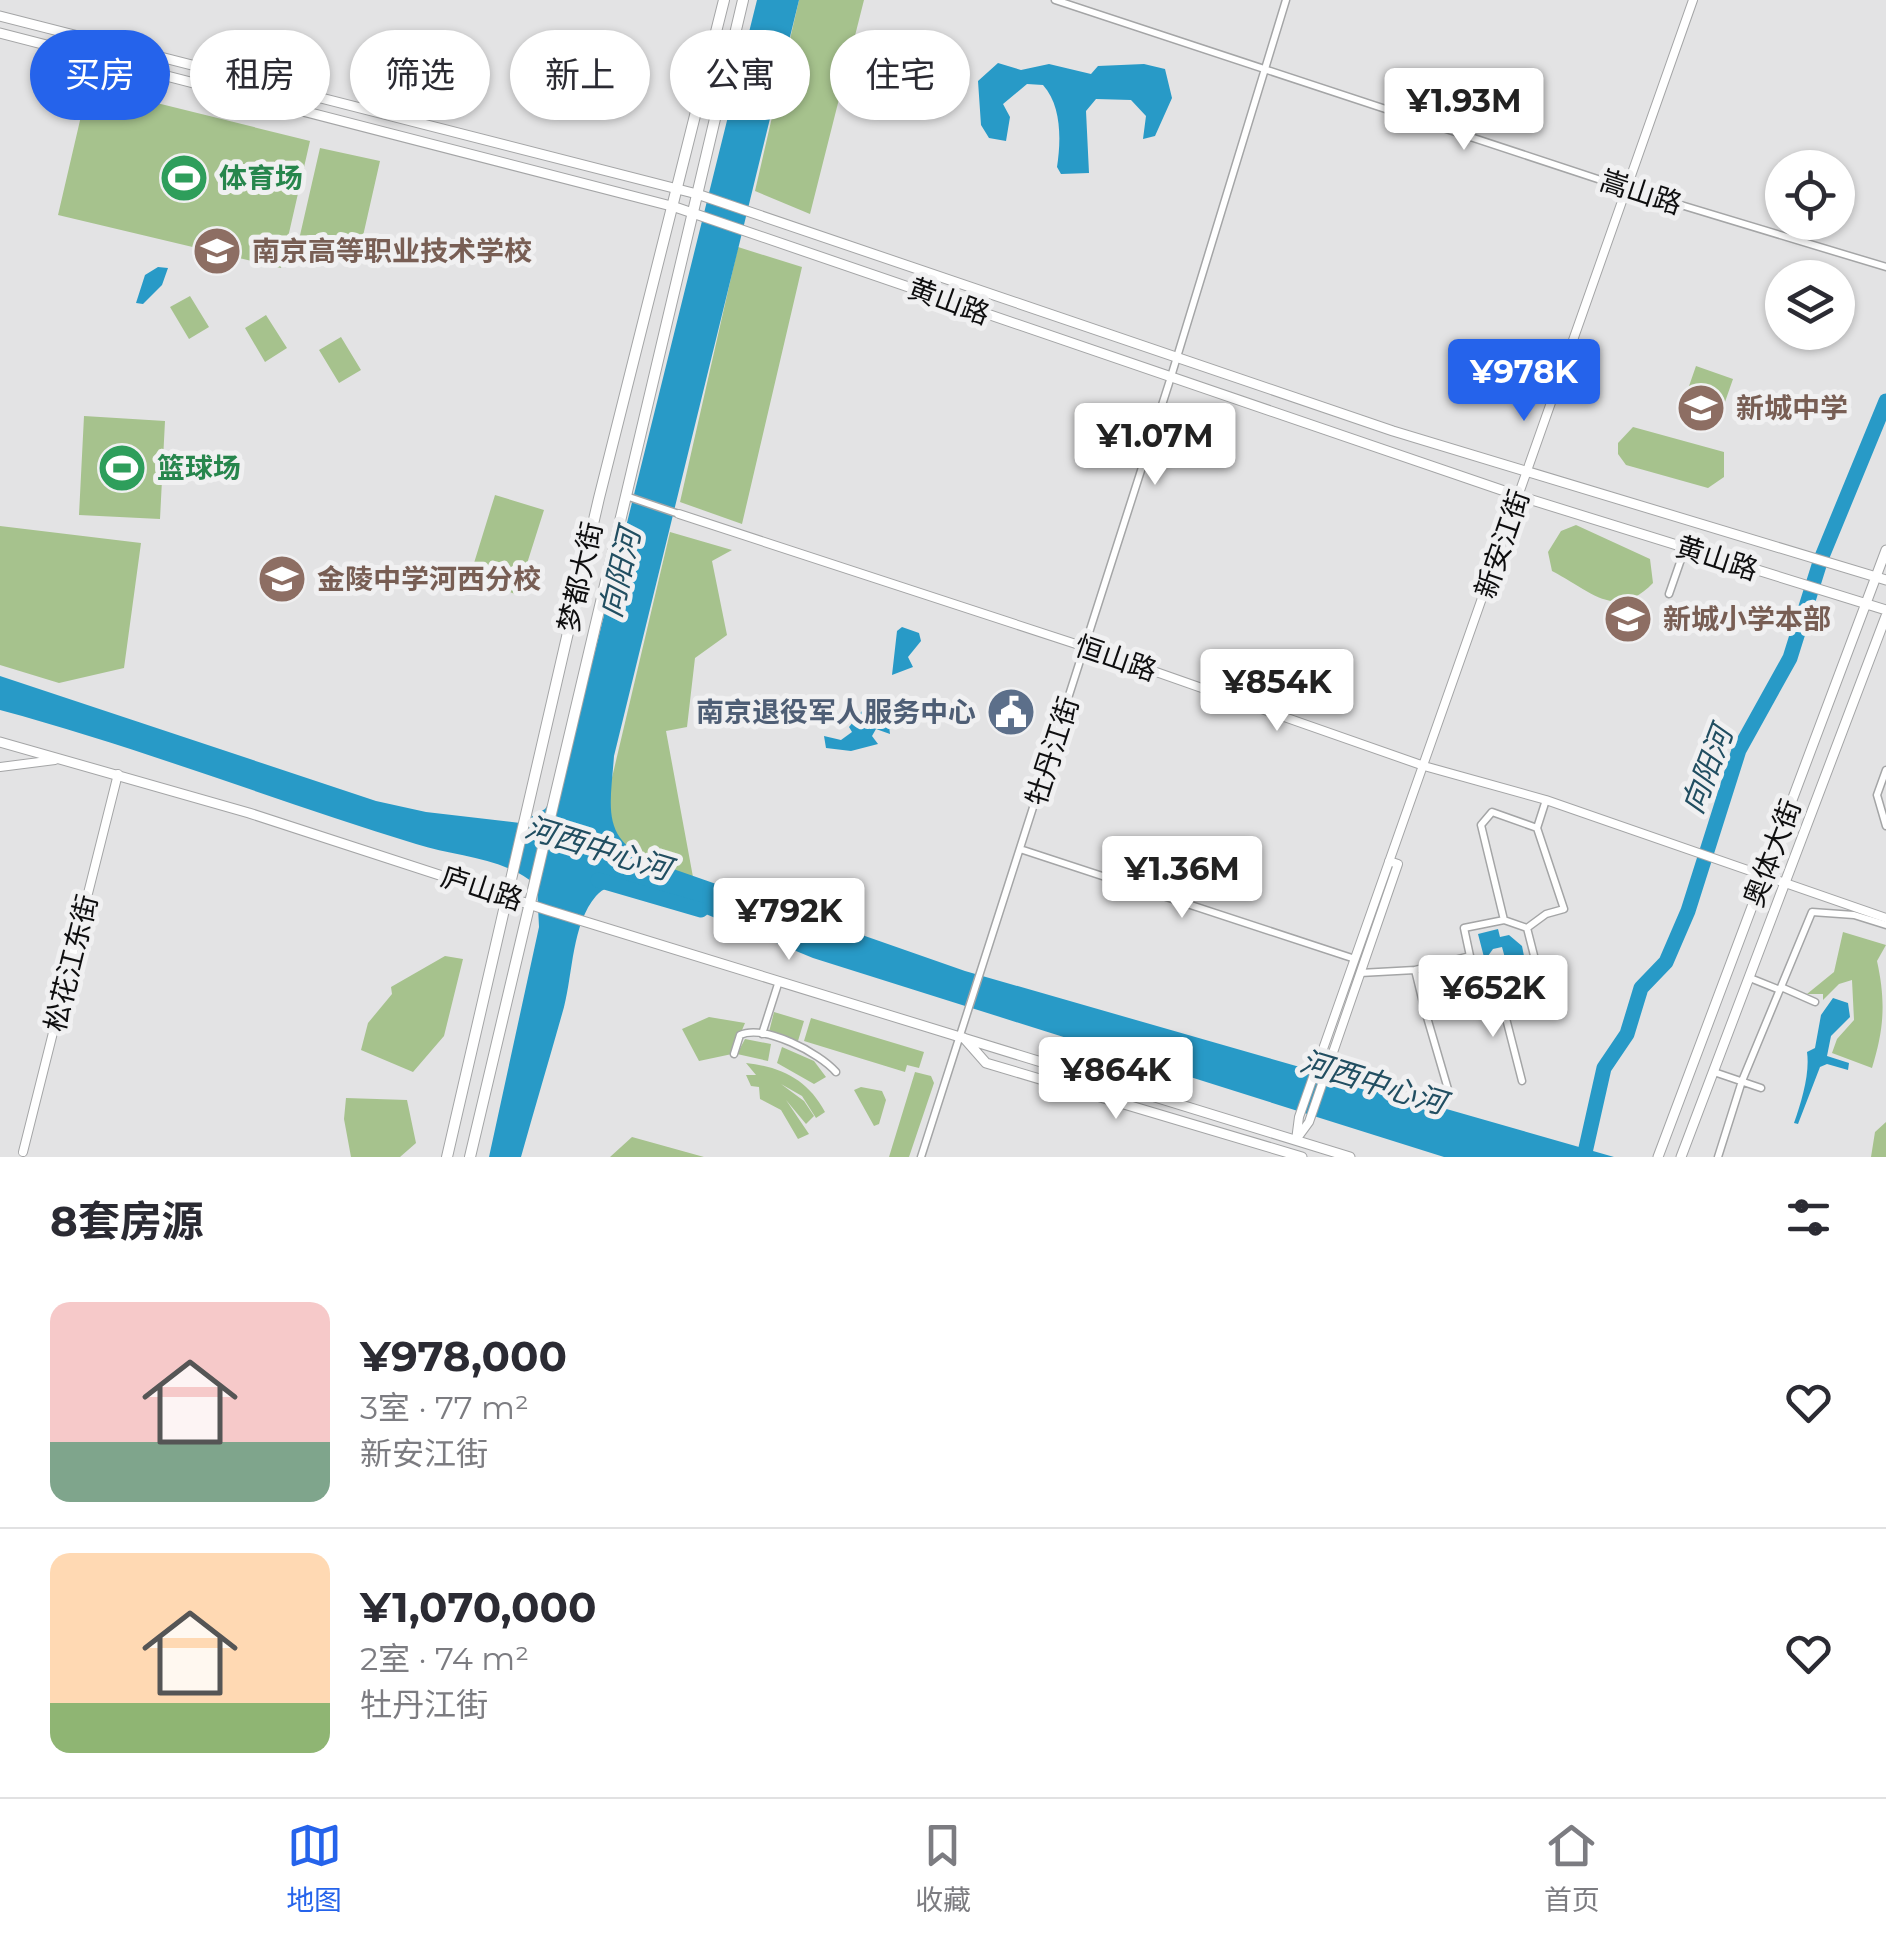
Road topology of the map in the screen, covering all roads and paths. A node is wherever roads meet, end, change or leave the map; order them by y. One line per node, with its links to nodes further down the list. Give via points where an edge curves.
1 (724, 0): 10 (main road, 梦都大街)
2 (743, 0): 11 (main road, 梦都大街)
3 (1055, 0): 8 (street, 嵩山路)
4 (1286, 0): 8 (street, 牡丹江街)
5 (1693, 0): 9 (street, 新安江街)
6 (0, 16): 10 (main road, 黄山路)
7 (0, 33): 12 (main road, 黄山路)
8 (1266, 67): 9 (street, 嵩山路); 15 (street, 牡丹江街)
9 (1628, 189): 14 (street, 嵩山路); 17 (street, 新安江街)
10 (680, 190): 11 (main road, 黄山路); 12 (main road, 梦都大街)
11 (696, 194): 13 (main road, 梦都大街); 15 (main road, 黄山路)
12 (675, 207): 13 (main road, 黄山路); 41 (main road, 梦都大街, via 598,498)
13 (693, 213): 16 (main road, 黄山路); 19 (main road, 梦都大街)
14 (1886, 266)
15 (1176, 360): 16 (street, 牡丹江街); 17 (main road, 黄山路)
16 (1170, 380): 18 (main road, 黄山路); 27 (street, 牡丹江街)
17 (1528, 470): 18 (street, 新安江街); 23 (main road, 黄山路)
18 (1519, 496): 21 (main road, 黄山路); 30 (street, 新安江街)
19 (628, 497): 20 (street, 恒山路); 42 (main road, 梦都大街)
20 (678, 514): 27 (street, 恒山路)
21 (1685, 548): 24 (street); 25 (main road, 黄山路)
22 (1886, 550): 23 (main road, 奥体大街)
23 (1881, 579): 25 (main road, 奥体大街)
24 (1669, 594)
25 (1865, 604): 26 (main road, 黄山路); 39 (main road, 奥体大街)
26 (1886, 613): 40 (main road, 奥体大街)
27 (1086, 647): 30 (street, 恒山路); 37 (street, 牡丹江街)
28 (0, 742): 29 (main road, 庐山路)
29 (60, 759): 31 (street); 33 (main road, 庐山路)
30 (1424, 766): 34 (street, 恒山路); 38 (street, 新安江街)
31 (0, 767)
32 (1886, 770): 35 (street, via 1877,795)
33 (118, 774): 41 (main road, 庐山路); 66 (street, 松花江东街)
34 (1546, 800): 36 (street); 39 (street, 恒山路)
35 (1886, 826)
36 (1538, 828): 43 (street, via 1492,812 1480,826); 45 (street, via 1564,909)
37 (1020, 848): 46 (street); 56 (street, 牡丹江街)
38 (1389, 861): 46 (street, 新安江街); 48 (street, 新安江街, via 1398,864)
39 (1762, 878): 40 (street, 恒山路); 72 (main road, 奥体大街)
40 (1786, 886): 44 (street, 恒山路); 49 (main road, 奥体大街)
41 (508, 890): 42 (main road, 庐山路); 68 (main road, 梦都大街)
42 (532, 898): 50 (main road, 庐山路, via 547,910); 69 (main road, 梦都大街)
43 (1504, 920): 45 (street); 47 (street, via 1464,928 1470,956)
44 (1886, 921): 51 (street, via 1812,912)
45 (1527, 928): 52 (street, via 1541,983)
46 (1355, 959): 58 (street, 新安江街)
47 (1416, 970): 48 (street); 54 (street)
48 (1360, 974): 58 (street, 新安江街)
49 (1750, 978): 51 (street); 60 (main road, 奥体大街)
50 (780, 980): 55 (street); 56 (main road, 庐山路)
51 (1781, 988): 53 (street); 62 (street)
52 (1500, 991): 54 (street); 61 (street)
53 (1815, 1002)
54 (1424, 1007): 64 (street)
55 (762, 1034): 57 (street, via 740,1035); 59 (street, via 803,1047)
56 (961, 1036): 65 (main road, 庐山路); 67 (main road, 庐山路, via 986,1063); 70 (street, 牡丹江街)
57 (734, 1054)
58 (1324, 1063): 65 (street, 新安江街, via 1299,1117); 65 (street, 新安江街, via 1309,1122)
59 (836, 1072)
60 (1714, 1072): 62 (street); 73 (main road, 奥体大街)
61 (1522, 1080)
62 (1742, 1081): 63 (street); 74 (street)
63 (1760, 1088)
64 (1450, 1096)
65 (1296, 1140): 67 (street, 新安江街); 71 (main road, 庐山路)
66 (22, 1156)
67 (1295, 1156)
68 (447, 1157)
69 (470, 1157)
70 (921, 1157)
71 (1350, 1157)
72 (1658, 1157)
73 (1681, 1157)
74 (1718, 1157)

